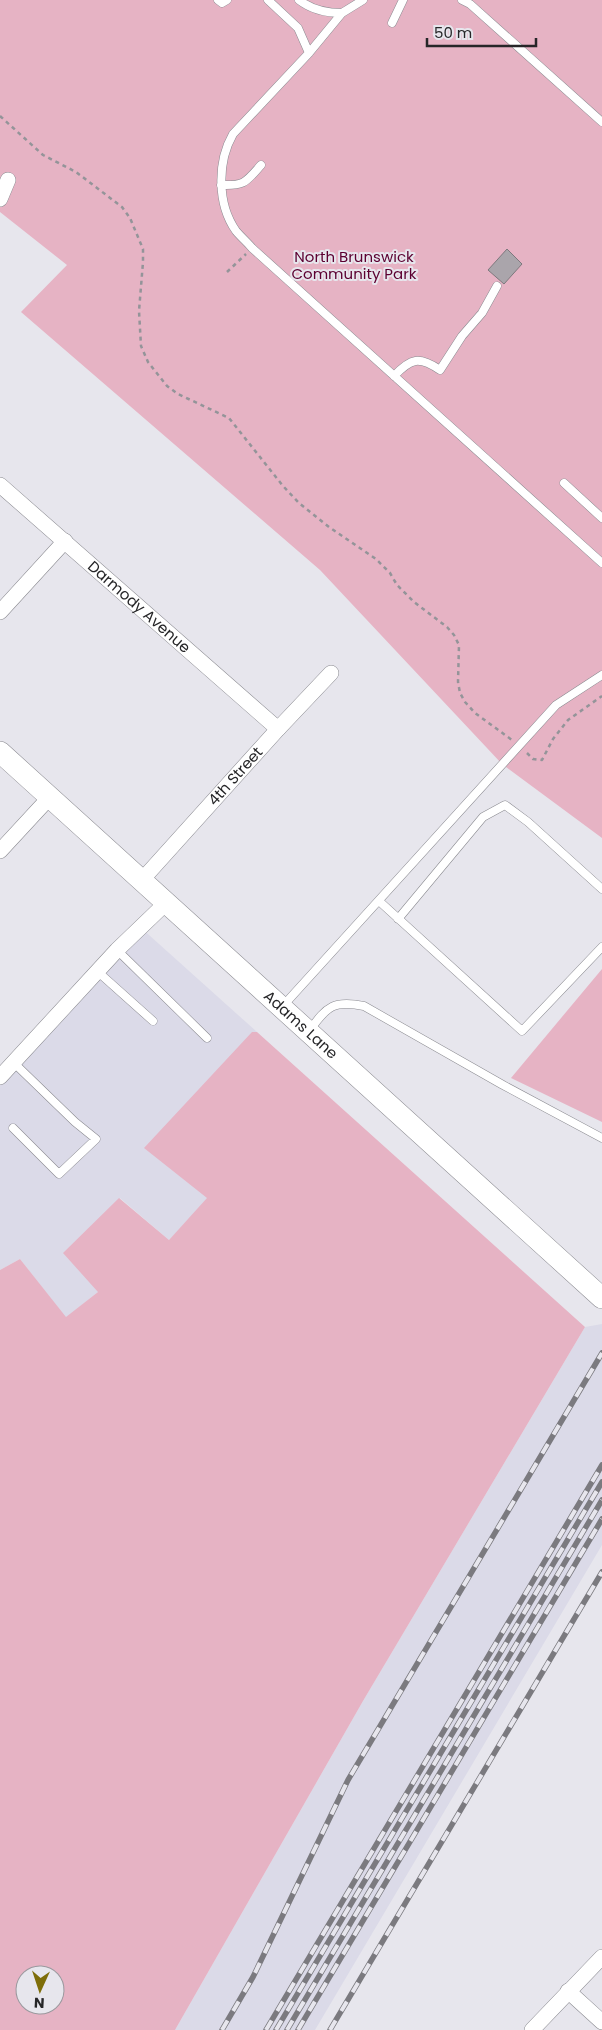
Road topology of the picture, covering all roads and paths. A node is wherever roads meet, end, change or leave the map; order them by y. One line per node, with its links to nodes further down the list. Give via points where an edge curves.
1 (218, 0): 2 (lane, via 222,3)
2 (228, 0)
3 (268, 0): 12 (lane, via 298,28)
4 (300, 0): 10 (lane, via 324,12)
5 (363, 0): 10 (lane)
6 (403, 0): 11 (lane)
7 (462, 0): 9 (lane)
8 (478, 0): 9 (lane)
9 (470, 4): 14 (lane)
10 (342, 13): 12 (lane)
11 (392, 23)
12 (309, 53): 17 (lane, via 234,134 224,155)
13 (0, 116): 33 (path, via 43,155 76,172 122,207 130,218 143,249 138,310 142,346 148,362 167,386 229,418 299,503 376,559 414,602 447,627 459,645 458,682 465,702)
14 (602, 122)
15 (261, 165): 17 (lane, via 238,185)
16 (8, 180): 18 (street)
17 (221, 185): 19 (lane, via 228,217)
18 (0, 199)
19 (252, 248): 20 (path); 22 (lane)
20 (227, 272)
21 (496, 286): 22 (lane, via 482,313 440,370 423,361 415,361)
22 (394, 376): 27 (lane)
23 (564, 483): 25 (lane)
24 (0, 485): 26 (street, Darmody Avenue)
25 (602, 518)
26 (65, 541): 28 (street); 32 (street, Darmody Avenue)
27 (602, 563)
28 (0, 612)
29 (331, 673): 32 (street, 4th Street)
30 (602, 675): 40 (lane, via 556,705)
31 (602, 696): 35 (path, via 568,720 542,760 533,759)
32 (278, 729): 38 (street, 4th Street)
33 (512, 740)
34 (0, 752): 36 (street, Adams Lane)
35 (526, 752)
36 (49, 798): 37 (street); 38 (street, Adams Lane)
37 (0, 851)
38 (141, 881): 41 (street, Adams Lane)
39 (602, 889): 42 (lane, via 505,805 483,817)
40 (379, 901): 42 (lane); 46 (lane)
41 (166, 903): 44 (street); 46 (street, Adams Lane)
42 (398, 919): 43 (lane, via 522,1032)
43 (602, 947)
44 (117, 950): 45 (street); 49 (lane)
45 (97, 972): 47 (lane); 50 (street)
46 (281, 1008): 48 (street, Adams Lane)
47 (153, 1021)
48 (309, 1032): 53 (lane, via 323,1012 334,1005 364,1006); 54 (street, Adams Lane)
49 (207, 1038)
50 (13, 1062): 51 (street); 52 (lane, via 96,1139 59,1174)
51 (0, 1077)
52 (13, 1128)
53 (602, 1138)
54 (602, 1298)
55 (602, 1958): 56 (street)
56 (568, 1991): 57 (street); 58 (street)
57 (602, 2022)
58 (532, 2030)

